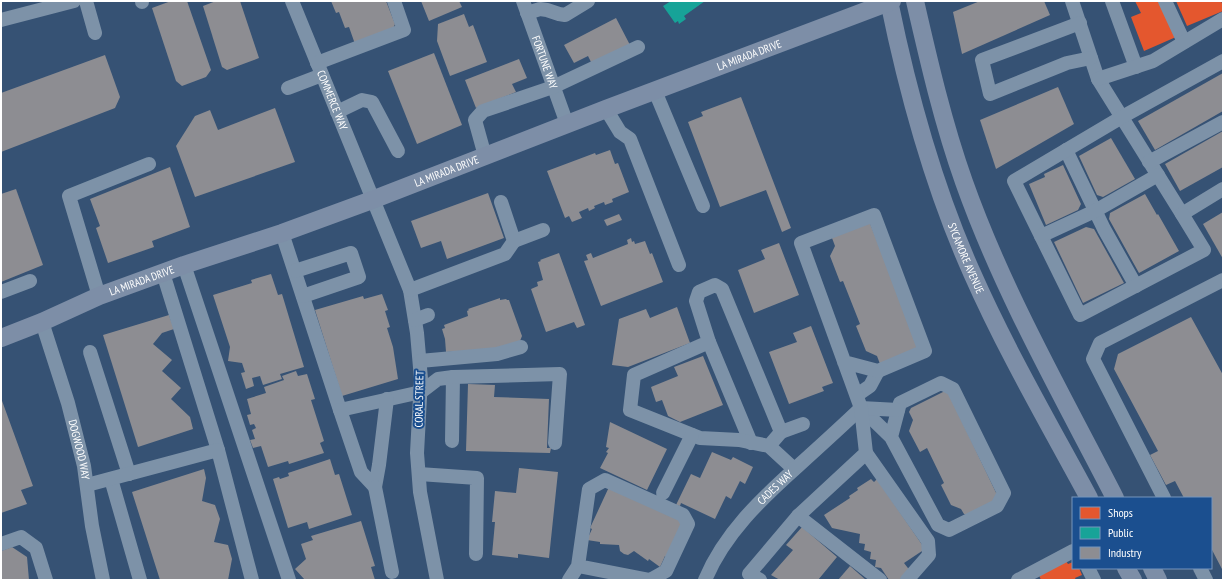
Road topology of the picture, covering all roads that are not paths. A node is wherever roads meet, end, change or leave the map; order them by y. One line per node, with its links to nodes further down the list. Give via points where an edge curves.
1 (74, 1): 13 (street)
2 (86, 1): 15 (street)
3 (292, 1): 21 (street, COMMERCE WAY)
4 (394, 1): 21 (street, via 404,30)
5 (588, 1): 11 (street, via 565,15)
6 (890, 1): 25 (main road, LA MIRADA DRIVE); 89 (main road, SYCAMORE AVENUE, via 905,72 940,193 972,272 1011,353)
7 (915, 1): 90 (main road, via 944,122 964,182 997,264 1034,342)
8 (1072, 1): 14 (street)
9 (1112, 1): 20 (street)
10 (1165, 1): 16 (street)
11 (525, 7): 23 (street, FORTUNE WAY)
12 (1223, 19): 16 (street)
13 (1, 20)
14 (1080, 23): 18 (street); 18 (street, via 982,60 990,94 1068,63)
15 (95, 33)
16 (1184, 42): 20 (street, via 1153,61)
17 (638, 47): 23 (street)
18 (1091, 58): 22 (street)
19 (1223, 61): 28 (street)
20 (1136, 66): 22 (street)
21 (319, 69): 24 (street); 27 (street, COMMERCE WAY)
22 (1098, 79): 28 (street)
23 (554, 86): 30 (street, FORTUNE WAY); 33 (street, via 490,108 479,115 475,120)
24 (288, 88)
25 (656, 90): 26 (main road, LA MIRADA DRIVE); 40 (street)
26 (606, 109): 30 (main road, LA MIRADA DRIVE); 48 (street, via 620,132 630,139)
27 (337, 112): 32 (street, via 362,100 372,102); 38 (street, COMMERCE WAY)
28 (1122, 117): 31 (street); 34 (street)
29 (1223, 122): 34 (street)
30 (567, 124): 33 (main road, LA MIRADA DRIVE)
31 (1066, 150): 41 (street); 45 (street, via 1014,181)
32 (398, 152)
33 (485, 156): 38 (main road, LA MIRADA DRIVE)
34 (1149, 162): 36 (street)
35 (149, 164): 56 (street, via 69,196)
36 (1158, 175): 41 (street); 42 (street)
37 (1223, 190): 42 (street)
38 (372, 200): 44 (main road, LA MIRADA DRIVE); 54 (street, CORAL STREET)
39 (501, 202): 46 (street)
40 (703, 206)
41 (1094, 211): 45 (street); 53 (street)
42 (1182, 214): 53 (street, via 1204,250)
43 (543, 230): 46 (street)
44 (282, 233): 47 (main road, LA MIRADA DRIVE); 49 (street)
45 (1041, 236): 53 (street, via 1080,315)
46 (514, 241): 54 (street, via 505,254)
47 (184, 265): 50 (main road, LA MIRADA DRIVE); 108 (street)
48 (679, 265)
49 (295, 270): 57 (street); 57 (street, via 351,253 359,277)
50 (164, 273): 56 (main road, LA MIRADA DRIVE); 80 (street)
51 (1223, 280): 91 (street, via 1100,342 1092,359)
52 (30, 281): 55 (street)
53 (1136, 286)
54 (410, 290): 63 (street, CORAL STREET, via 421,317)
55 (1, 292)
56 (99, 296): 58 (main road, LA MIRADA DRIVE)
57 (303, 296): 70 (street)
58 (42, 322): 59 (main road, LA MIRADA DRIVE); 86 (street, DOGWOOD WAY, via 68,403)
59 (1, 338)
60 (708, 342): 73 (street, via 696,301 699,292 715,285 722,289); 74 (street, via 634,375 630,410); 77 (street)
61 (521, 347): 63 (street, via 497,354)
62 (90, 352): 83 (street)
63 (420, 361): 67 (street, CORAL STREET)
64 (844, 362): 65 (street); 65 (street, via 801,243 874,215 925,351); 69 (street)
65 (878, 371): 69 (street, CADES WAY)
66 (453, 377): 67 (street, via 438,380); 76 (street); 78 (street, via 560,374)
67 (421, 392): 68 (street); 84 (street, CORAL STREET, via 417,453)
68 (387, 399): 70 (street); 87 (street)
69 (859, 402): 71 (street); 75 (street); 81 (street); 82 (street, CADES WAY)
70 (340, 410): 87 (street, via 361,472)
71 (898, 410): 75 (street); 75 (street, via 900,403 942,383 953,389 1004,493 997,506 949,530 938,525)
72 (802, 424): 73 (street)
73 (781, 432): 79 (street)
74 (692, 435): 77 (street, via 700,438); 88 (street)
75 (891, 437)
76 (452, 441)
77 (751, 442): 79 (street)
78 (555, 443)
79 (769, 446): 82 (street)
80 (218, 450): 83 (street); 107 (street)
81 (866, 452): 92 (street); 113 (street, via 928,541 929,556)
82 (794, 469): 111 (street, CADES WAY, via 739,524)
83 (129, 474): 85 (street)
84 (419, 474): 95 (street, via 477,478); 109 (street, CORAL STREET, via 420,492)
85 (111, 479): 86 (street); 106 (street)
86 (87, 485): 105 (street, DOGWOOD WAY)
87 (375, 487): 101 (street)
88 (663, 493)
89 (1088, 497)
90 (1115, 497)
91 (1163, 497)
92 (798, 516): 103 (street); 112 (street)
93 (1, 544): 104 (street, via 21,537 36,548)
94 (1072, 552): 102 (street)
95 (476, 554)
96 (578, 566): 96 (street, via 589,489 605,480 683,515 688,524 666,571 650,580); 110 (street)
97 (1088, 569): 115 (street)
98 (1127, 569): 116 (main road)
99 (1152, 569): 117 (main road)
100 (1200, 569): 118 (street)
101 (392, 572)
102 (1032, 577): 114 (street)
103 (752, 578)
104 (46, 580)
105 (103, 580)
106 (140, 580)
107 (252, 580)
108 (289, 580)
109 (437, 580)
110 (569, 580)
111 (705, 580)
112 (880, 580)
113 (907, 580)
114 (1018, 580)
115 (1094, 580)
116 (1133, 580)
117 (1158, 580)
118 (1206, 580)

